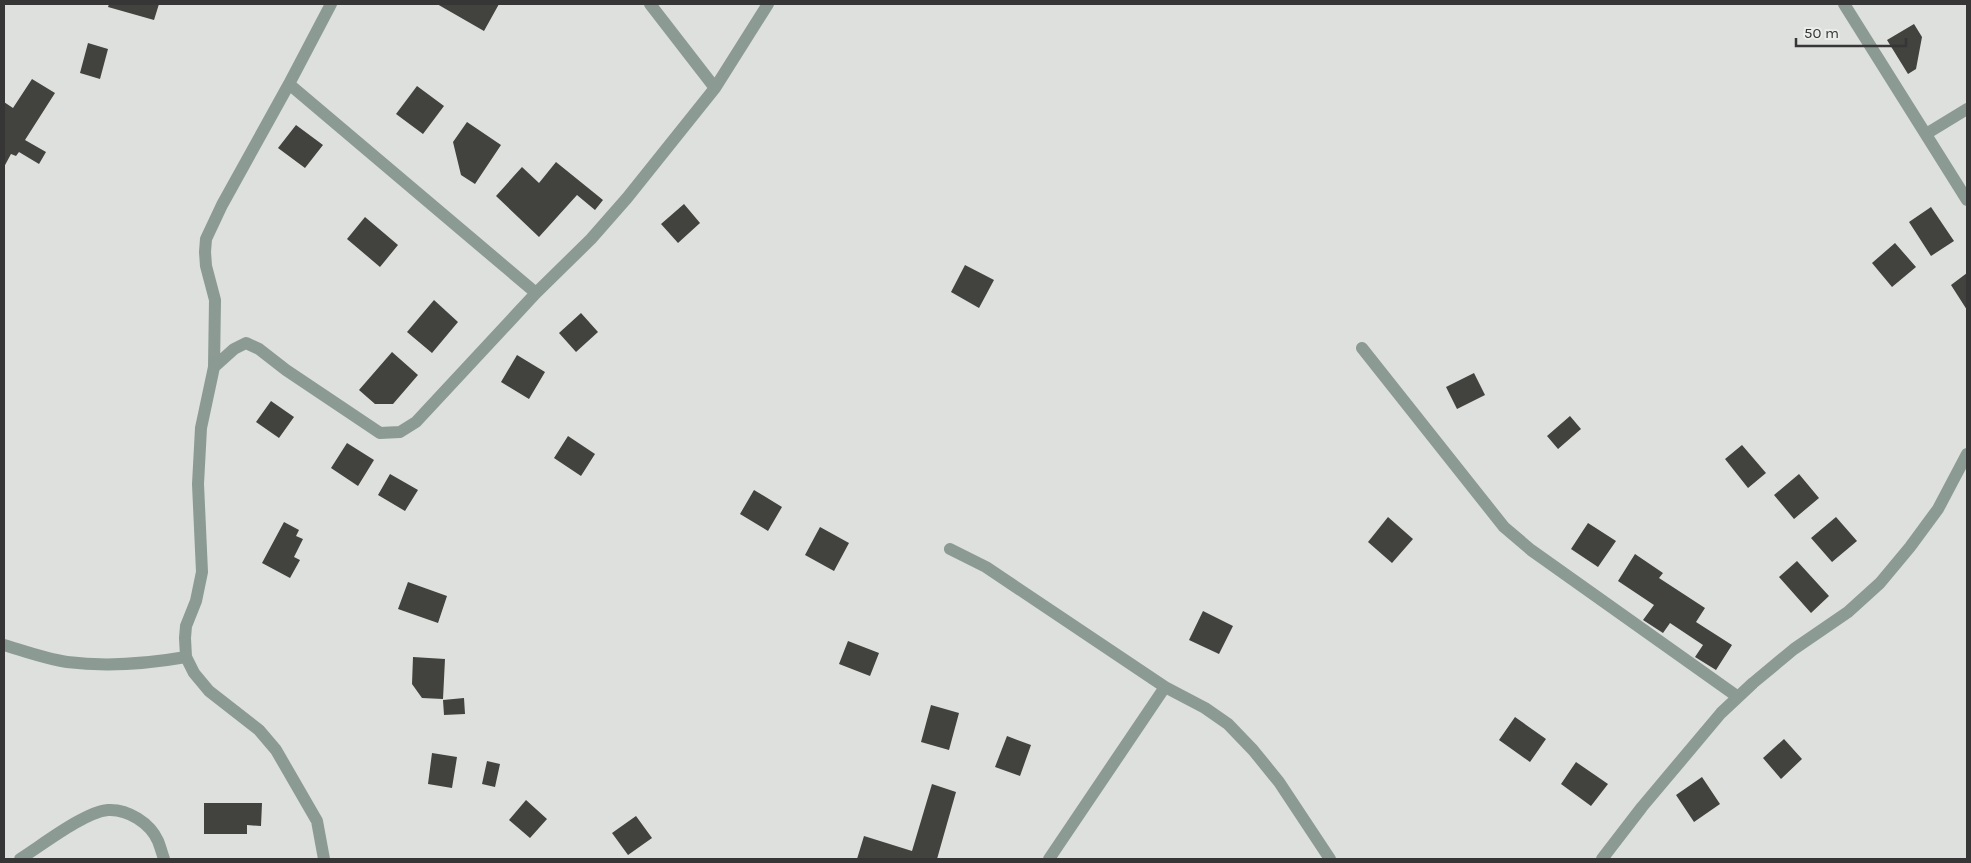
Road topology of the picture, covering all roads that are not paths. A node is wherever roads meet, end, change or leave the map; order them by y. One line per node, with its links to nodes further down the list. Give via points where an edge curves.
1 (331, 4): 5 (street)
2 (650, 4): 6 (street)
3 (768, 4): 6 (street)
4 (1844, 4): 8 (street)
5 (289, 84): 10 (street); 12 (street, via 206,239 206,266 215,300)
6 (715, 88): 10 (street, via 597,232)
7 (1967, 109): 8 (street)
8 (1926, 134): 9 (street)
9 (1967, 200)
10 (536, 293): 12 (street, via 416,422 400,432 380,433 259,348 246,343 234,348)
11 (1362, 348): 18 (street, via 1504,527 1531,550)
12 (214, 367): 16 (street, via 201,428 198,484 202,572 186,626)
13 (1967, 454): 18 (street, via 1938,509 1880,583 1848,612 1794,649)
14 (950, 549): 17 (street, via 986,567)
15 (4, 645): 16 (street, via 65,662 101,665 151,663)
16 (186, 657): 21 (street, via 208,691 259,730 276,750 317,821)
17 (1165, 687): 22 (street); 23 (street, via 1228,724 1254,750 1279,782)
18 (1738, 697): 24 (street, via 1700,738)
19 (20, 859): 20 (street, via 91,815 108,810 144,822 158,840)
20 (164, 859)
21 (324, 859)
22 (1048, 859)
23 (1328, 859)
24 (1602, 859)

